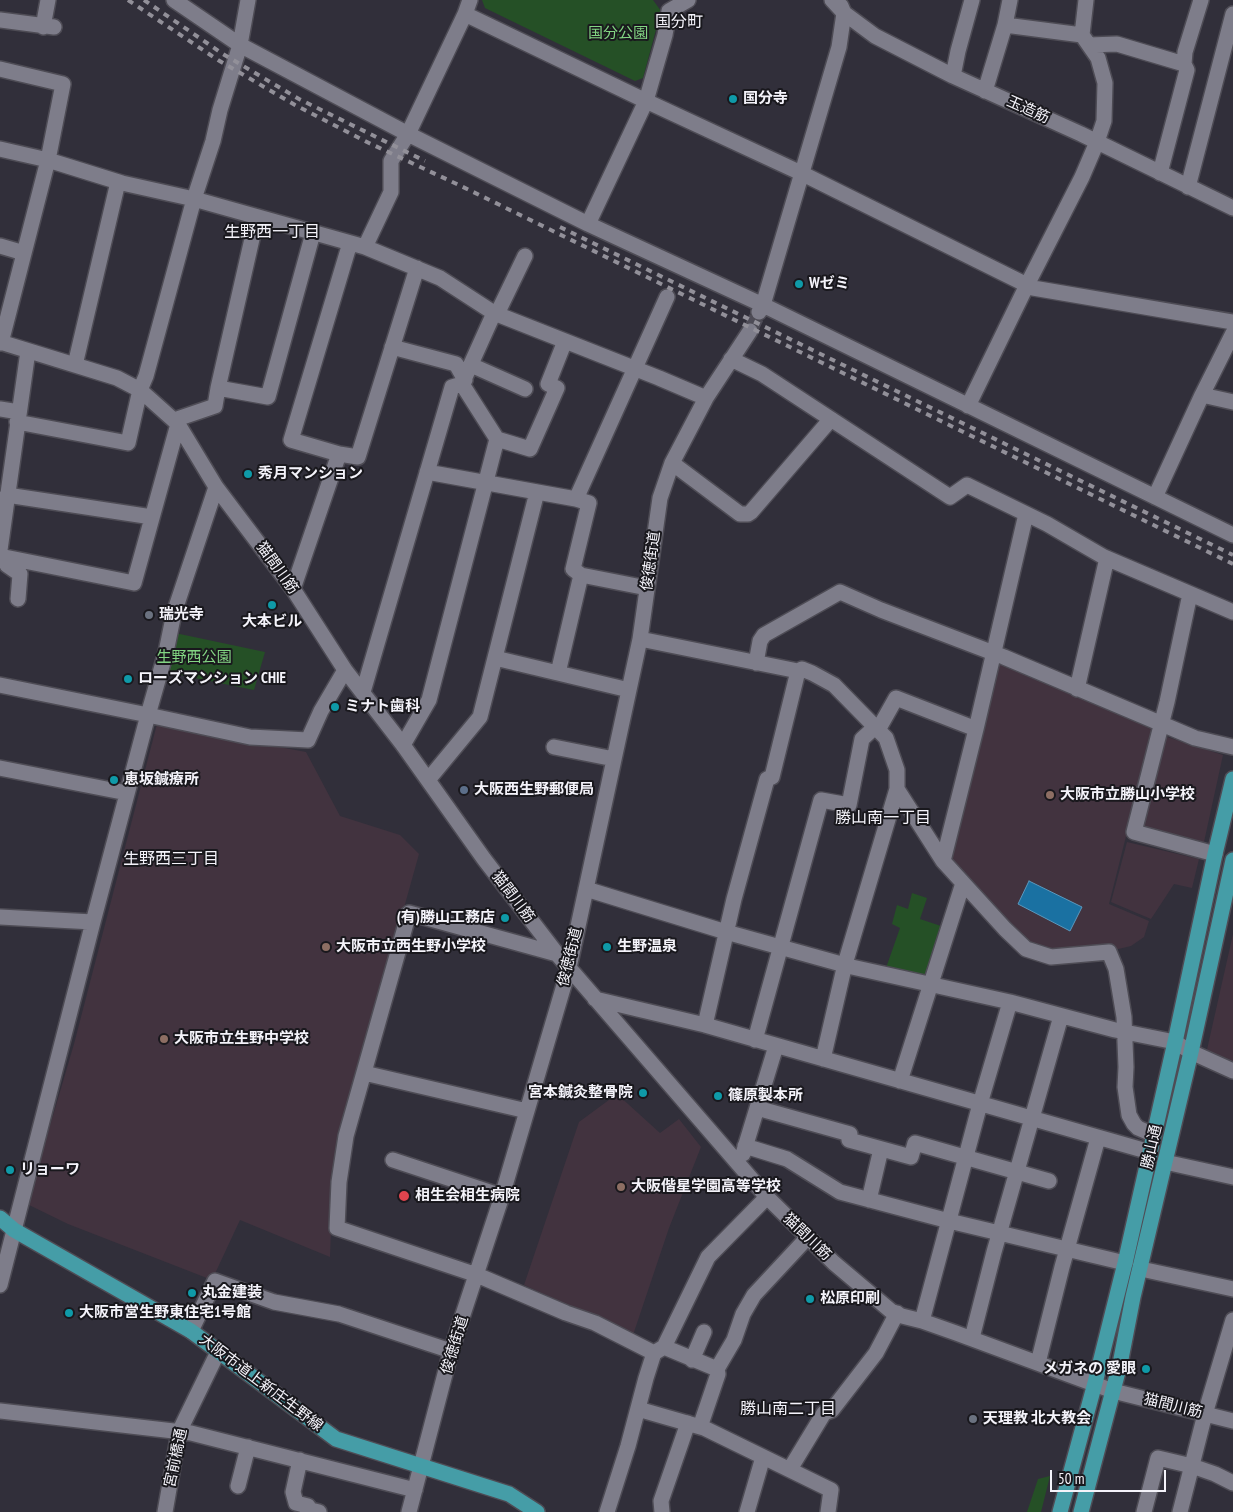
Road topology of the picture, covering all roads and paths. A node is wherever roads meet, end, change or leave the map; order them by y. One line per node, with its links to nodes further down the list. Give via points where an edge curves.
1 (48, 0): 14 (street, via 49,27)
2 (174, 0): 17 (street)
3 (248, 0): 17 (street)
4 (688, 0): 10 (street)
5 (832, 0): 12 (street, 玉造筋)
6 (972, 0): 20 (street)
7 (1010, 0): 15 (street)
8 (1086, 0): 16 (street)
9 (1201, 0): 18 (street)
10 (666, 5): 22 (street, via 665,35)
11 (468, 7): 22 (street); 23 (street)
12 (841, 7): 20 (street, 玉造筋, via 875,36); 27 (street, via 839,47)
13 (1233, 14): 30 (street)
14 (0, 20)
15 (1005, 25): 16 (street); 21 (street)
16 (1085, 40): 18 (street, via 1117,44); 24 (street, via 1098,58 1105,83 1104,121)
17 (240, 45): 23 (street); 31 (street, via 214,141)
18 (1184, 64): 28 (street, via 1187,70)
19 (0, 69): 26 (street, via 63,84)
20 (953, 76): 21 (street, 玉造筋)
21 (985, 91): 24 (street, 玉造筋)
22 (646, 101): 27 (street); 34 (street)
23 (408, 134): 34 (street); 38 (street, via 390,161 391,192)
24 (1097, 142): 28 (street, 玉造筋); 42 (street)
25 (0, 149): 26 (street)
26 (48, 160): 29 (street); 39 (street)
27 (801, 173): 42 (street); 44 (street)
28 (1160, 173): 30 (street, 玉造筋)
29 (118, 182): 31 (street); 54 (street)
30 (1188, 187): 32 (street, 玉造筋)
31 (194, 199): 33 (street); 59 (street)
32 (1233, 208)
33 (258, 218): 35 (street); 58 (street)
34 (588, 224): 44 (street)
35 (313, 233): 36 (street); 58 (street, via 268,397)
36 (350, 243): 38 (street); 70 (street, via 291,440)
37 (0, 246): 39 (street)
38 (365, 246): 41 (street)
39 (24, 253): 50 (street)
40 (525, 256): 45 (street)
41 (417, 268): 45 (street, via 440,278); 51 (street)
42 (1027, 284): 46 (street, via 1033,288); 64 (street)
43 (667, 297): 56 (street)
44 (761, 309): 64 (street)
45 (495, 313): 49 (street); 55 (street)
46 (1233, 322)
47 (750, 331): 53 (street, 俊徳街道)
48 (1233, 333): 61 (street)
49 (565, 341): 56 (street); 69 (street, via 548,384 557,388 530,449)
50 (0, 342): 52 (street, 猫間川筋)
51 (392, 347): 57 (street, via 456,364); 70 (street, via 358,456)
52 (28, 351): 54 (street, 猫間川筋); 66 (street)
53 (731, 359): 62 (street, 俊徳街道); 67 (street, via 762,374)
54 (75, 365): 59 (street, 猫間川筋, via 117,378)
55 (471, 365): 57 (street); 60 (street)
56 (635, 368): 62 (street); 78 (street)
57 (464, 382): 69 (street); 72 (street, via 452,387)
58 (218, 388): 68 (street, via 215,406)
59 (140, 390): 66 (street, via 128,443); 68 (street, 猫間川筋)
60 (525, 390)
61 (1202, 395): 63 (street); 77 (street)
62 (707, 397): 71 (street, 俊徳街道)
63 (1233, 402)
64 (968, 406): 77 (street)
65 (0, 409): 66 (street)
66 (18, 417): 76 (street)
67 (831, 418): 71 (street, via 748,514 740,514); 79 (street, via 950,497 967,485)
68 (176, 422): 74 (street, 猫間川筋); 80 (street)
69 (497, 439): 73 (street)
70 (339, 454): 86 (street)
71 (672, 463): 85 (street, 俊徳街道, via 660,498)
72 (427, 472): 73 (street); 100 (street)
73 (485, 482): 75 (street); 105 (street, via 429,700)
74 (216, 487): 86 (street, 猫間川筋); 101 (street, via 174,613)
75 (537, 492): 78 (street); 92 (street)
76 (7, 495): 80 (street); 82 (street)
77 (1155, 496): 81 (street)
78 (576, 499): 84 (street, via 589,503 574,570)
79 (1026, 514): 83 (street); 91 (street)
80 (152, 517): 82 (street, via 134,583)
81 (1233, 535)
82 (1, 554): 88 (street, via 7,565 20,574)
83 (1107, 558): 87 (street); 98 (street)
84 (581, 576): 85 (street); 96 (street)
85 (648, 588): 90 (street, 俊徳街道)
86 (293, 589): 94 (street, 猫間川筋)
87 (1190, 594): 89 (street); 102 (street)
88 (18, 599)
89 (1233, 612)
90 (640, 640): 93 (street); 99 (street, 俊徳街道)
91 (993, 654): 93 (street, via 840,592 764,635); 98 (street); 104 (street)
92 (495, 658): 96 (street); 111 (street, via 480,717)
93 (756, 663): 95 (street)
94 (345, 670): 100 (street, 猫間川筋); 101 (street, via 308,740 250,737)
95 (798, 671): 103 (street, via 802,669 834,685); 121 (street, via 772,777 767,779)
96 (558, 673): 99 (street)
97 (0, 685): 101 (street)
98 (1077, 689): 102 (street)
99 (629, 690): 108 (street, 俊徳街道)
100 (363, 692): 105 (street, 猫間川筋)
101 (148, 715): 113 (street)
102 (1161, 724): 107 (street, via 1195,738); 114 (street, via 1134,832)
103 (877, 729): 104 (street, via 896,698); 112 (street, via 886,738 897,770); 122 (street, via 862,739 848,805 821,800)
104 (976, 729): 116 (street)
105 (403, 745): 111 (street, 猫間川筋)
106 (554, 747): 108 (street)
107 (1233, 747)
108 (614, 759): 118 (street, 俊徳街道)
109 (0, 768): 113 (street)
110 (1233, 779): 114 (main road, 勝山通)
111 (428, 780): 123 (street, 猫間川筋)
112 (897, 790): 116 (street); 124 (street)
113 (127, 793): 120 (street)
114 (1215, 854): 133 (main road, 勝山通)
115 (1233, 860): 135 (main road, 勝山通)
116 (943, 861): 117 (street)
117 (963, 883): 126 (street); 131 (street, via 1026,950 1051,957 1109,952 1116,969)
118 (586, 889): 121 (street); 125 (street, 俊徳街道)
119 (0, 916): 120 (street)
120 (93, 922): 161 (street)
121 (726, 932): 122 (street); 130 (street)
122 (781, 947): 124 (street); 132 (street)
123 (557, 954): 125 (street, 猫間川筋); 138 (street, via 408,913)
124 (845, 964): 126 (street); 136 (street)
125 (569, 968): 127 (street, 猫間川筋); 142 (street, 俊徳街道)
126 (930, 984): 128 (street); 139 (street)
127 (595, 999): 130 (street); 152 (street, 猫間川筋)
128 (1010, 1002): 129 (street); 140 (street)
129 (1061, 1016): 131 (street); 143 (street)
130 (705, 1026): 132 (street)
131 (1125, 1031): 133 (street); 144 (street, via 1125,1087 1129,1115 1138,1128)
132 (755, 1040): 134 (street)
133 (1175, 1042): 135 (street); 144 (main road, 勝山通)
134 (776, 1046): 136 (street); 141 (street)
135 (1191, 1052): 137 (street); 151 (main road, 勝山通)
136 (822, 1059): 139 (street)
137 (1233, 1070)
138 (364, 1073): 142 (street); 167 (street, via 346,1136 337,1228)
139 (900, 1081): 140 (street)
140 (980, 1104): 143 (street); 149 (street)
141 (757, 1108): 146 (street); 147 (street, via 850,1134 849,1140)
142 (526, 1111): 156 (street, 俊徳街道)
143 (1032, 1118): 145 (street); 153 (street)
144 (1154, 1135): 148 (main road, 勝山通)
145 (1098, 1138): 148 (street); 164 (street)
146 (745, 1146): 152 (street); 158 (street, via 787,1159 840,1192)
147 (881, 1149): 149 (street, via 911,1157 915,1143); 158 (street)
148 (1150, 1152): 165 (main road, 勝山通)
149 (966, 1157): 153 (street); 160 (street)
150 (393, 1160): 156 (street)
151 (1165, 1162): 154 (street); 166 (main road, 勝山通)
152 (739, 1166): 157 (street, 猫間川筋)
153 (1016, 1171): 155 (street); 162 (street)
154 (1233, 1177)
155 (1049, 1180)
156 (502, 1196): 167 (street, 俊徳街道)
157 (767, 1197): 163 (street, 猫間川筋); 176 (street, via 708,1256)
158 (869, 1200): 160 (street)
159 (0, 1218): 161 (main road, 大阪市道上新庄生野線)
160 (949, 1221): 162 (street); 171 (street)
161 (14, 1230): 168 (street); 173 (main road, 大阪市道上新庄生野線)
162 (999, 1233): 164 (street); 175 (street)
163 (808, 1237): 170 (street, 猫間川筋, via 834,1263); 181 (street, via 754,1295)
164 (1067, 1248): 165 (street); 180 (street)
165 (1125, 1263): 182 (main road, 勝山通)
166 (1140, 1269): 169 (street); 183 (main road, 勝山通)
167 (477, 1274): 176 (street); 177 (street, 俊徳街道)
168 (0, 1285)
169 (1233, 1289)
170 (896, 1313): 171 (street, 猫間川筋); 195 (street, via 876,1354 832,1410 824,1413)
171 (922, 1320): 175 (street, 猫間川筋)
172 (1233, 1320): 186 (street)
173 (191, 1331): 177 (street, via 215,1281 274,1302 339,1314); 178 (main road, 大阪市道上新庄生野線)
174 (704, 1332): 179 (street)
175 (972, 1338): 180 (street, 猫間川筋)
176 (659, 1350): 179 (street); 184 (street)
177 (451, 1351): 194 (street, 俊徳街道)
178 (218, 1352): 189 (street, 宮前橋通); 194 (main road, 大阪市道上新庄生野線, via 336,1439)
179 (692, 1360): 181 (street)
180 (1038, 1363): 182 (street, 猫間川筋)
181 (717, 1369): 188 (street, via 718,1374)
182 (1095, 1384): 183 (street, 猫間川筋); 207 (main road, 勝山通)
183 (1113, 1391): 186 (street, 猫間川筋); 208 (main road, 勝山通)
184 (638, 1409): 188 (street); 203 (street)
185 (0, 1411): 189 (street)
186 (1205, 1414): 187 (street, 猫間川筋); 193 (street)
187 (1233, 1421)
188 (694, 1425): 191 (street); 204 (street, via 660,1501)
189 (179, 1432): 190 (street); 199 (street, 宮前橋通)
190 (248, 1447): 192 (street); 197 (street)
191 (763, 1457): 195 (street); 205 (street)
192 (300, 1460): 198 (street); 200 (street, via 293,1492 296,1503)
193 (1192, 1466): 196 (street); 209 (street, via 1158,1458); 210 (street)
194 (422, 1467): 198 (street, 俊徳街道); 202 (main road, 大阪市道上新庄生野線, via 509,1494)
195 (790, 1469): 206 (street, via 831,1490)
196 (1233, 1483)
197 (238, 1486)
198 (415, 1490): 201 (street, 俊徳街道)
199 (165, 1512)
200 (318, 1512)
201 (409, 1512)
202 (537, 1512)
203 (607, 1512)
204 (662, 1512)
205 (747, 1512)
206 (828, 1512)
207 (1060, 1512)
208 (1081, 1512)
209 (1144, 1512)
210 (1180, 1512)

